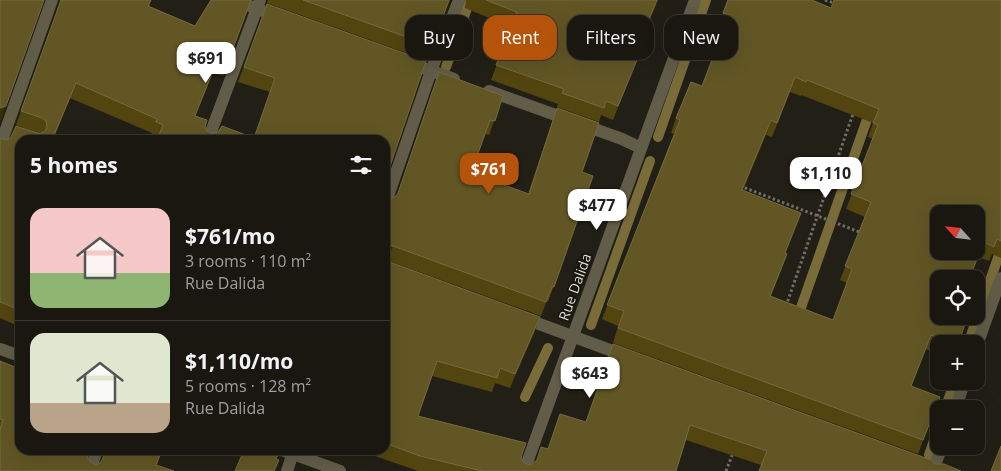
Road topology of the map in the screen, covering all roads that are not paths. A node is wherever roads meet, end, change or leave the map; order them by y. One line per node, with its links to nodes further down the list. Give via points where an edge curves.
1 (52, 0): 9 (street)
2 (234, 0): 5 (street)
3 (458, 0): 8 (street)
4 (695, 0): 12 (street, Rue Dalida)
5 (258, 4): 6 (street); 10 (street)
6 (293, 22)
7 (395, 58): 8 (street)
8 (432, 70): 12 (street); 13 (street)
9 (7, 130): 11 (street)
10 (210, 135)
11 (0, 146)
12 (641, 148): 17 (street, Rue Dalida)
13 (390, 191)
14 (1000, 283): 16 (street)
15 (510, 314): 17 (street)
16 (981, 335)
17 (573, 337): 20 (street); 29 (street, Rue Dalida)
18 (0, 349): 19 (street)
19 (15, 354)
20 (639, 361)
21 (95, 455): 26 (street)
22 (289, 455): 27 (street)
23 (300, 455): 28 (street)
24 (938, 455): 25 (street)
25 (933, 469)
26 (90, 471)
27 (287, 471)
28 (340, 471)
29 (524, 471)

